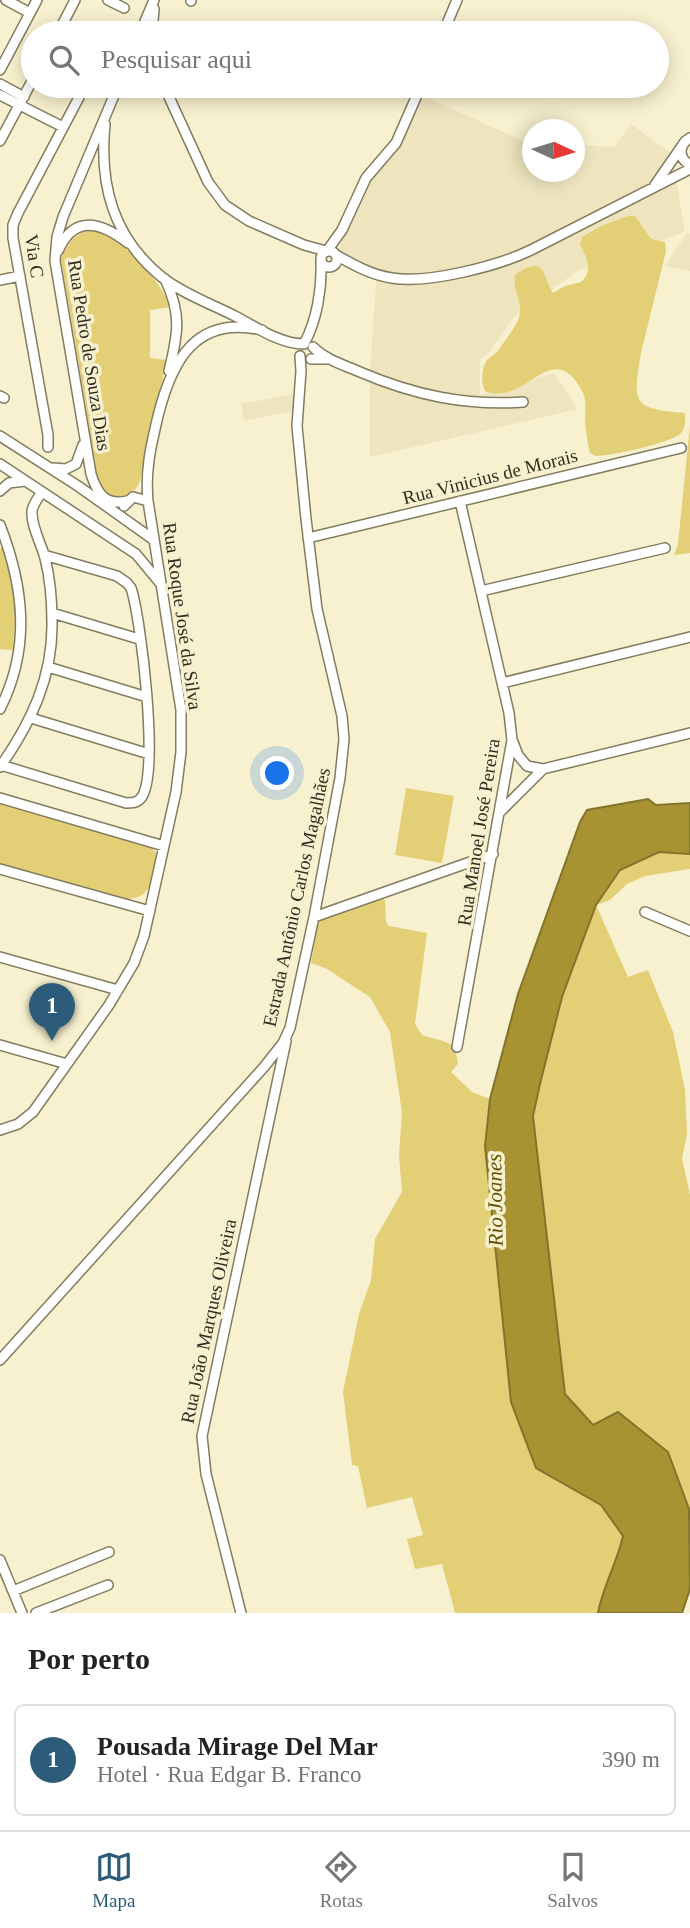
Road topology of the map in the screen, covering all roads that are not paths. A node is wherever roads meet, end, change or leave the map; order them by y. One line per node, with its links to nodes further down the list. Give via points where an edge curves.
1 (6, 0): 8 (street)
2 (37, 0): 8 (street)
3 (75, 0): 10 (street)
4 (108, 0): 7 (street)
5 (154, 0): 11 (street); 12 (street)
6 (457, 0): 13 (street)
7 (124, 8)
8 (30, 13): 9 (street)
9 (26, 21)
10 (65, 21)
11 (145, 21)
12 (153, 21)
13 (448, 21)
14 (21, 30): 15 (street)
15 (0, 70)
16 (0, 84): 23 (street)
17 (0, 95): 23 (street)
18 (24, 98): 23 (street)
19 (79, 98): 25 (street, Via C)
20 (113, 98): 24 (street, Rua Pedro de Souza Dias)
21 (170, 98): 31 (street, via 208,182 225,205)
22 (416, 98): 33 (street, via 397,143 366,178)
23 (22, 101): 25 (street); 27 (street)
24 (106, 115): 32 (street, via 106,185); 34 (street, Rua Pedro de Souza Dias, via 63,217)
25 (63, 127): 38 (street, Via C, via 15,218)
26 (690, 131): 28 (street)
27 (0, 141)
28 (685, 143): 29 (street, via 682,159); 30 (street)
29 (690, 167): 30 (street)
30 (655, 186): 37 (street, via 514,258 437,276 397,279)
31 (304, 245): 33 (street); 35 (street)
32 (132, 246): 34 (street, via 106,227 87,225 69,233); 39 (street)
33 (331, 253): 35 (street, via 322,254); 36 (street, via 337,260); 37 (street)
34 (55, 261): 51 (street, Rua Pedro de Souza Dias)
35 (321, 262): 36 (street); 41 (street)
36 (332, 267): 37 (street); 41 (street)
37 (360, 268)
38 (20, 276): 40 (street); 53 (street, Via C)
39 (164, 278): 42 (street); 49 (street, Rua Roque José da Silva, via 178,318)
40 (0, 280)
41 (320, 292): 44 (street)
42 (262, 330): 43 (street); 49 (street, Rua Roque José da Silva, via 232,327 204,336 180,357)
43 (282, 340): 44 (street); 45 (street)
44 (308, 345): 45 (street, via 300,348); 46 (street, via 315,353); 47 (street)
45 (299, 355): 46 (street); 48 (street, Estrada Antônio Carlos Magalhães)
46 (311, 359): 47 (street); 48 (street, Estrada Antônio Carlos Magalhães)
47 (332, 360): 50 (street, via 437,398)
48 (300, 380): 71 (street, Estrada Antônio Carlos Magalhães, via 297,426)
49 (165, 388): 59 (street, Rua Roque José da Silva)
50 (523, 402)
51 (85, 435): 56 (street, via 81,456); 58 (street, Rua Pedro de Souza Dias)
52 (0, 436): 57 (street)
53 (48, 447)
54 (681, 449): 66 (street, Rua Vinicius de Morais)
55 (0, 464): 60 (street)
56 (73, 466): 57 (street); 58 (street, via 85,464); 61 (street, via 67,474)
57 (48, 467): 61 (street)
58 (91, 473): 61 (street, via 88,483); 64 (street, Rua Pedro de Souza Dias, via 107,501)
59 (146, 477): 64 (street); 65 (street, Rua Roque José da Silva)
60 (25, 481): 62 (street); 63 (street)
61 (74, 484): 68 (street)
62 (0, 491)
63 (42, 492): 74 (street, via 32,513); 75 (street)
64 (130, 499): 65 (street); 68 (street, via 123,511)
65 (148, 501): 67 (street, Rua Roque José da Silva)
66 (460, 501): 71 (street, Rua Vinicius de Morais); 78 (street, Rua Manoel José Pereira)
67 (150, 517): 70 (street); 72 (street, Rua Roque José da Silva)
68 (125, 518): 70 (street)
69 (0, 525): 85 (street, via 19,588 22,635 13,678)
70 (135, 525): 72 (street)
71 (308, 538): 99 (street, Estrada Antônio Carlos Magalhães, via 317,609 344,739)
72 (154, 541): 75 (street); 76 (street, Rua Roque José da Silva)
73 (664, 548): 78 (street)
74 (44, 555): 79 (street); 81 (street, via 127,583)
75 (141, 557): 76 (street); 77 (street)
76 (158, 562): 77 (street, Rua Roque José da Silva)
77 (162, 586): 94 (street, Rua Roque José da Silva, via 181,732 179,772)
78 (481, 591): 83 (street, Rua Manoel José Pereira)
79 (52, 613): 81 (street); 82 (street)
80 (690, 637): 83 (street)
81 (139, 639): 84 (street)
82 (48, 667): 84 (street); 86 (street)
83 (502, 683): 88 (street, Rua Manoel José Pereira)
84 (147, 697): 89 (street)
85 (0, 709)
86 (31, 718): 89 (street); 90 (street)
87 (690, 733): 91 (street)
88 (512, 740): 91 (street, via 524,763); 93 (street, Rua Manoel José Pereira)
89 (149, 754): 90 (street, via 144,794 131,803)
90 (1, 766)
91 (543, 769): 93 (street)
92 (0, 798): 94 (street)
93 (501, 811): 95 (street, Rua Manoel José Pereira)
94 (164, 846): 97 (street, Rua Roque José da Silva)
95 (493, 855): 99 (street); 105 (street, Rua Manoel José Pereira)
96 (0, 869): 97 (street)
97 (150, 911): 102 (street, Rua Roque José da Silva, via 140,949)
98 (645, 912): 100 (street)
99 (314, 919): 103 (street, Estrada Antônio Carlos Magalhães)
100 (690, 931)
101 (0, 957): 102 (street)
102 (118, 990): 106 (street, Rua Roque José da Silva)
103 (287, 1035): 107 (street, Estrada Antônio Carlos Magalhães); 108 (street, Rua João Marques Oliveira)
104 (0, 1045): 106 (street)
105 (457, 1047)
106 (67, 1064): 109 (street, Rua Roque José da Silva, via 30,1115 18,1125)
107 (264, 1067): 108 (street); 110 (street, Estrada Antônio Carlos Magalhães)
108 (279, 1076): 117 (street, Rua João Marques Oliveira, via 202,1436 206,1474)
109 (0, 1130)
110 (0, 1360)
111 (109, 1552): 114 (street)
112 (0, 1560): 114 (street)
113 (108, 1585): 116 (street)
114 (13, 1591): 115 (street)
115 (22, 1613)
116 (36, 1613)
117 (241, 1613)

